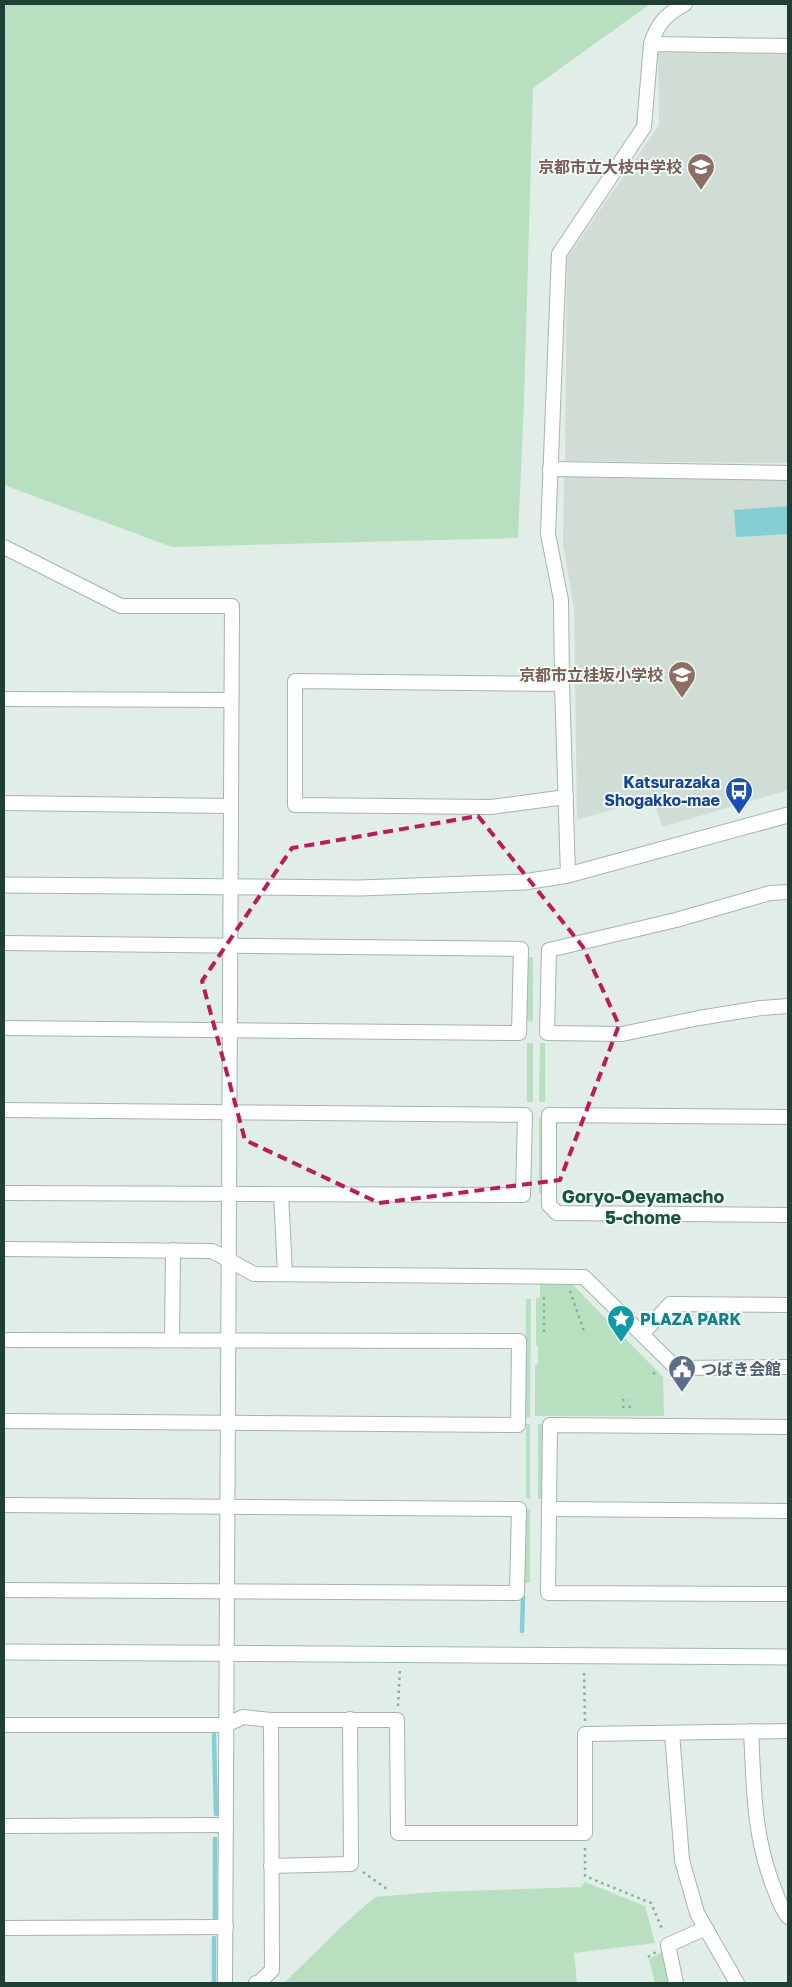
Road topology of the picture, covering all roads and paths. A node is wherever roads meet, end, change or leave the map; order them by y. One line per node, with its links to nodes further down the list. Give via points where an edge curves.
1 (685, 4): 2 (street, via 670,12 655,30)
2 (651, 44): 3 (street); 4 (street, via 644,127 559,254)
3 (788, 46)
4 (550, 469): 5 (street); 7 (street, via 548,534 561,600)
5 (788, 473)
6 (4, 546): 9 (street, via 121,606 232,606)
7 (562, 684): 10 (street); 10 (street, via 295,681 295,805 490,808)
8 (4, 699): 9 (street)
9 (231, 700): 12 (street)
10 (566, 797): 14 (street)
11 (4, 803): 12 (street)
12 (231, 806): 16 (street)
13 (788, 815): 14 (street)
14 (568, 875): 16 (street, via 524,882 448,885)
15 (4, 885): 16 (street)
16 (230, 887): 19 (street)
17 (788, 892): 20 (street, via 770,893 676,920 549,950 547,1033 622,1034 708,1016)
18 (4, 943): 19 (street)
19 (230, 946): 22 (street); 22 (street, via 521,949 519,1033)
20 (788, 1006)
21 (4, 1028): 22 (street)
22 (230, 1030): 24 (street)
23 (4, 1110): 24 (street)
24 (229, 1112): 27 (street); 28 (street, via 525,1115 523,1195)
25 (788, 1117): 29 (street, via 549,1115 549,1205 557,1213)
26 (4, 1193): 27 (street)
27 (229, 1194): 28 (street); 32 (street)
28 (281, 1194): 33 (street)
29 (788, 1215)
30 (4, 1249): 31 (street)
31 (173, 1250): 32 (street, via 212,1251); 41 (street)
32 (229, 1260): 33 (street, via 254,1274); 42 (street)
33 (285, 1274): 39 (street, via 584,1277)
34 (570, 1291): 38 (path)
35 (544, 1295): 37 (path)
36 (788, 1305): 39 (street, via 670,1304)
37 (544, 1332)
38 (586, 1334)
39 (642, 1334): 43 (street, via 676,1368)
40 (4, 1340): 41 (street)
41 (172, 1340): 42 (street)
42 (228, 1340): 51 (street); 51 (street, via 519,1341 519,1351 518,1425)
43 (788, 1367)
44 (654, 1372): 45 (path)
45 (654, 1378)
46 (622, 1400): 47 (path)
47 (629, 1400)
48 (622, 1407): 49 (path)
49 (633, 1407)
50 (4, 1421): 51 (street)
51 (228, 1423): 54 (street)
52 (788, 1427): 55 (street, via 550,1425)
53 (4, 1505): 54 (street)
54 (228, 1507): 58 (street); 58 (street, via 519,1509 518,1592)
55 (549, 1509): 56 (street); 59 (street, via 548,1593)
56 (788, 1511)
57 (4, 1590): 58 (street)
58 (227, 1591): 61 (street)
59 (788, 1594)
60 (4, 1652): 61 (street)
61 (227, 1654): 62 (street); 69 (street)
62 (788, 1657)
63 (400, 1668): 67 (path)
64 (584, 1673): 73 (path)
65 (350, 1719): 66 (street); 67 (street); 77 (street)
66 (271, 1720): 69 (street, via 242,1717); 78 (street)
67 (397, 1720): 73 (street, via 398,1833 585,1833)
68 (4, 1724): 69 (street)
69 (226, 1725): 74 (street)
70 (788, 1731): 71 (street)
71 (751, 1732): 72 (street); 80 (street, via 755,1817 764,1861)
72 (672, 1733): 73 (street); 83 (street, via 682,1860 698,1913)
73 (585, 1734)
74 (226, 1825): 75 (street); 81 (street)
75 (4, 1826)
76 (585, 1847): 84 (path, via 585,1876 651,1903)
77 (351, 1864): 78 (street); 79 (path)
78 (271, 1866): 86 (street, via 272,1970)
79 (387, 1889)
80 (788, 1917)
81 (226, 1927): 82 (street); 85 (street)
82 (4, 1928)
83 (706, 1928): 87 (street, via 668,1945); 88 (street)
84 (664, 1933)
85 (225, 1983)
86 (256, 1983)
87 (676, 1983)
88 (737, 1983)

